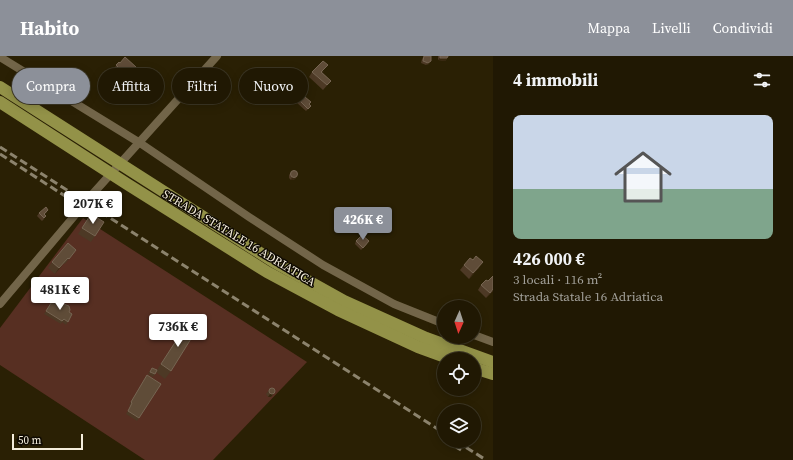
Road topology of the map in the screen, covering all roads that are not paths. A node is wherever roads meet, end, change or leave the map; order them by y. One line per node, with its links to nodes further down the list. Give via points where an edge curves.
1 (217, 56): 5 (street)
2 (0, 58): 5 (street)
3 (0, 87): 13 (highway, STRADA STATALE 16 ADRIATICA, via 274,262 344,301 426,338)
4 (0, 102): 12 (highway, STRADA STATALE 16 ADRIATICA, via 267,272 338,310)
5 (140, 143): 6 (street); 9 (street, via 323,265 394,304)
6 (89, 198)
7 (76, 214): 8 (street)
8 (0, 304)
9 (437, 321)
10 (481, 338): 11 (street)
11 (493, 342)
12 (437, 354)
13 (493, 362)
14 (481, 370): 15 (highway)
15 (493, 374)

